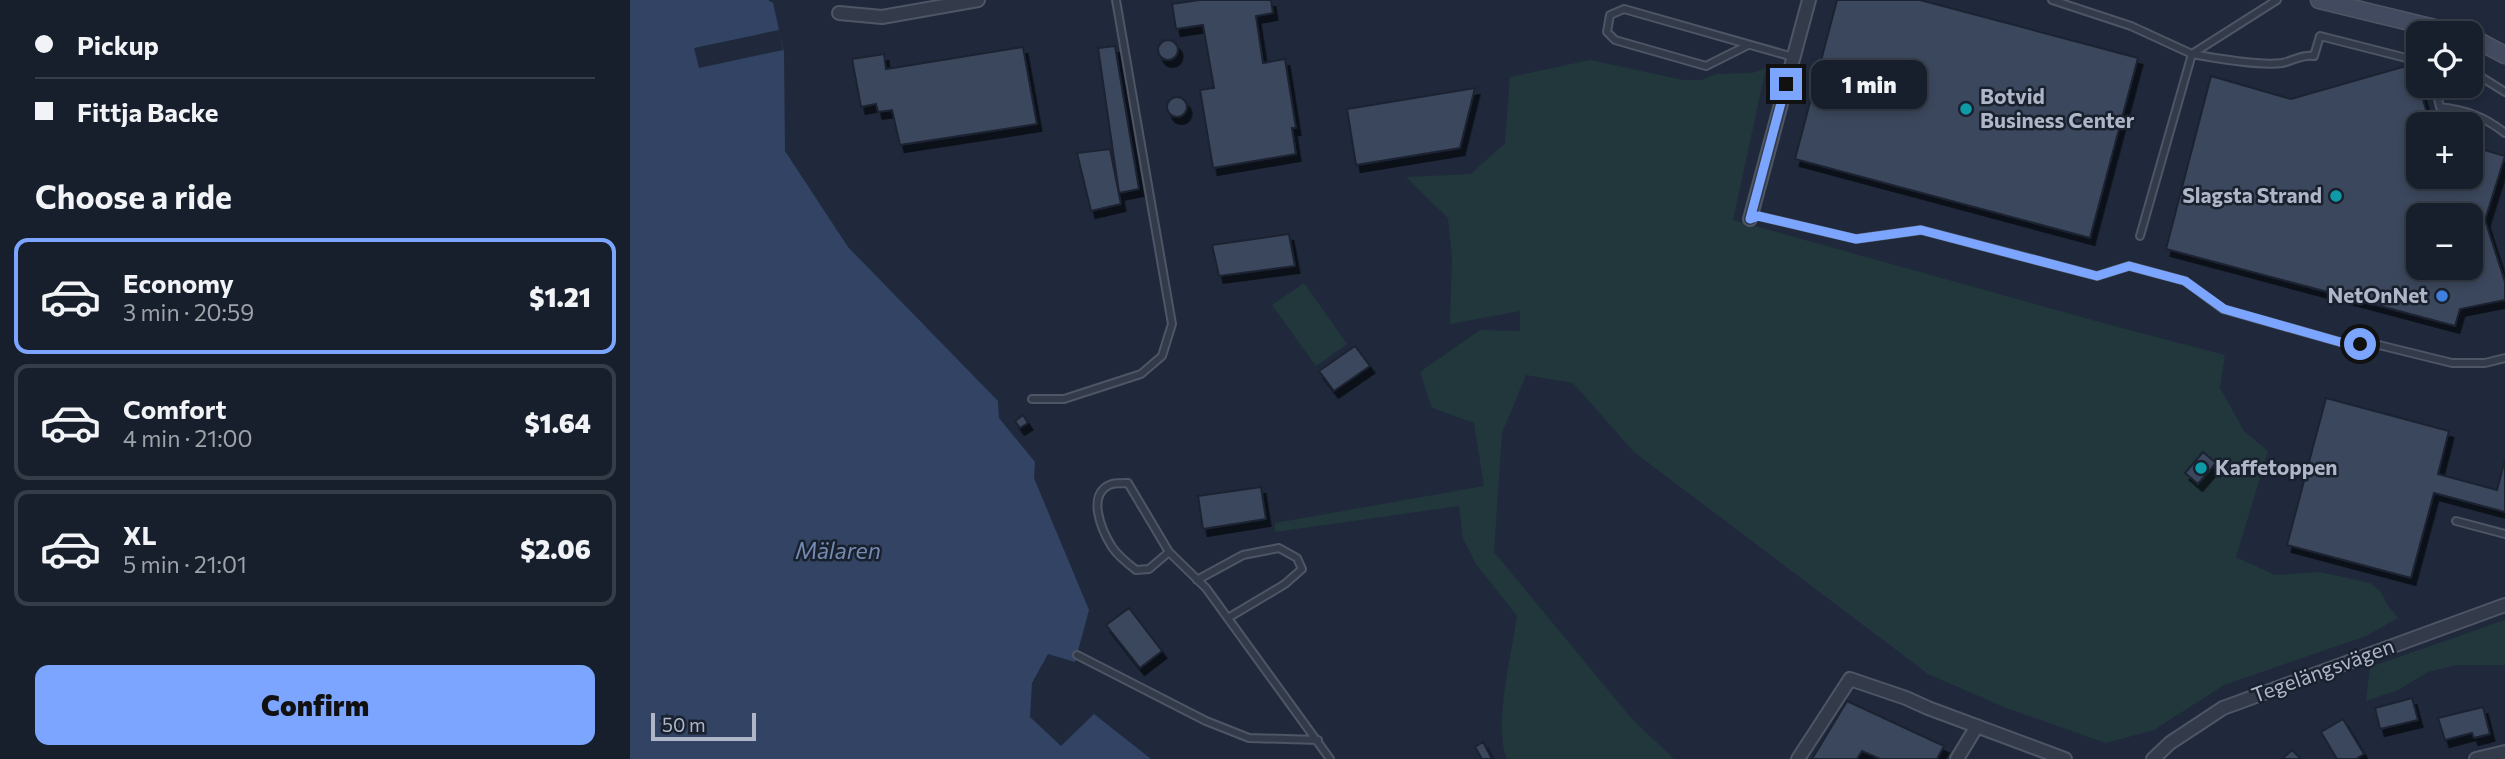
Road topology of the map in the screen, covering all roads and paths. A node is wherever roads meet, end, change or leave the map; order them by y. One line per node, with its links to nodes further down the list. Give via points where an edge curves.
1 (978, 0): 7 (street, via 882,17)
2 (1116, 0): 22 (lane, via 1172,324 1162,356 1141,374 1064,399)
3 (1809, 0): 13 (street)
4 (2052, 0): 11 (lane, via 2131,26)
5 (2277, 0): 11 (lane)
6 (2319, 0): 8 (main road)
7 (839, 13)
8 (2406, 21)
9 (2483, 43): 12 (main road)
10 (1748, 45): 10 (lane, via 1624,9 1610,15 1606,32 1615,40 1706,66); 13 (lane)
11 (2192, 54): 14 (lane, via 2280,63 2314,55 2320,36); 20 (lane)
12 (2505, 55)
13 (1793, 57): 19 (street)
14 (2406, 58)
15 (2483, 79): 16 (lane)
16 (2505, 92)
17 (2438, 98): 18 (lane, via 2440,107 2485,118)
18 (2505, 133)
19 (1750, 219): 21 (lane, via 1758,216 1856,239 1921,230 2097,276 2129,266 2185,281 2224,309 2340,342 2379,345 2452,363)
20 (2140, 236)
21 (2505, 358)
22 (1031, 399)
23 (2456, 521): 24 (lane)
24 (2505, 534)
25 (1168, 552): 25 (lane, via 1128,483 1110,484 1100,493 1096,510 1112,547 1124,561 1136,570 1149,569); 26 (lane)
26 (1197, 580): 28 (lane); 28 (lane, via 1243,555 1279,548 1297,558 1302,569 1285,584)
27 (2505, 605): 37 (street, Tegelängsvägen, via 2223,708)
28 (1228, 618): 31 (lane)
29 (1077, 655): 31 (lane, via 1249,738)
30 (1977, 726): 34 (street, via 1850,679); 35 (street); 36 (street)
31 (1318, 740): 33 (lane)
32 (2505, 752): 38 (street)
33 (1330, 759)
34 (1798, 759)
35 (1958, 759)
36 (2065, 759)
37 (2153, 759)
38 (2476, 759)

